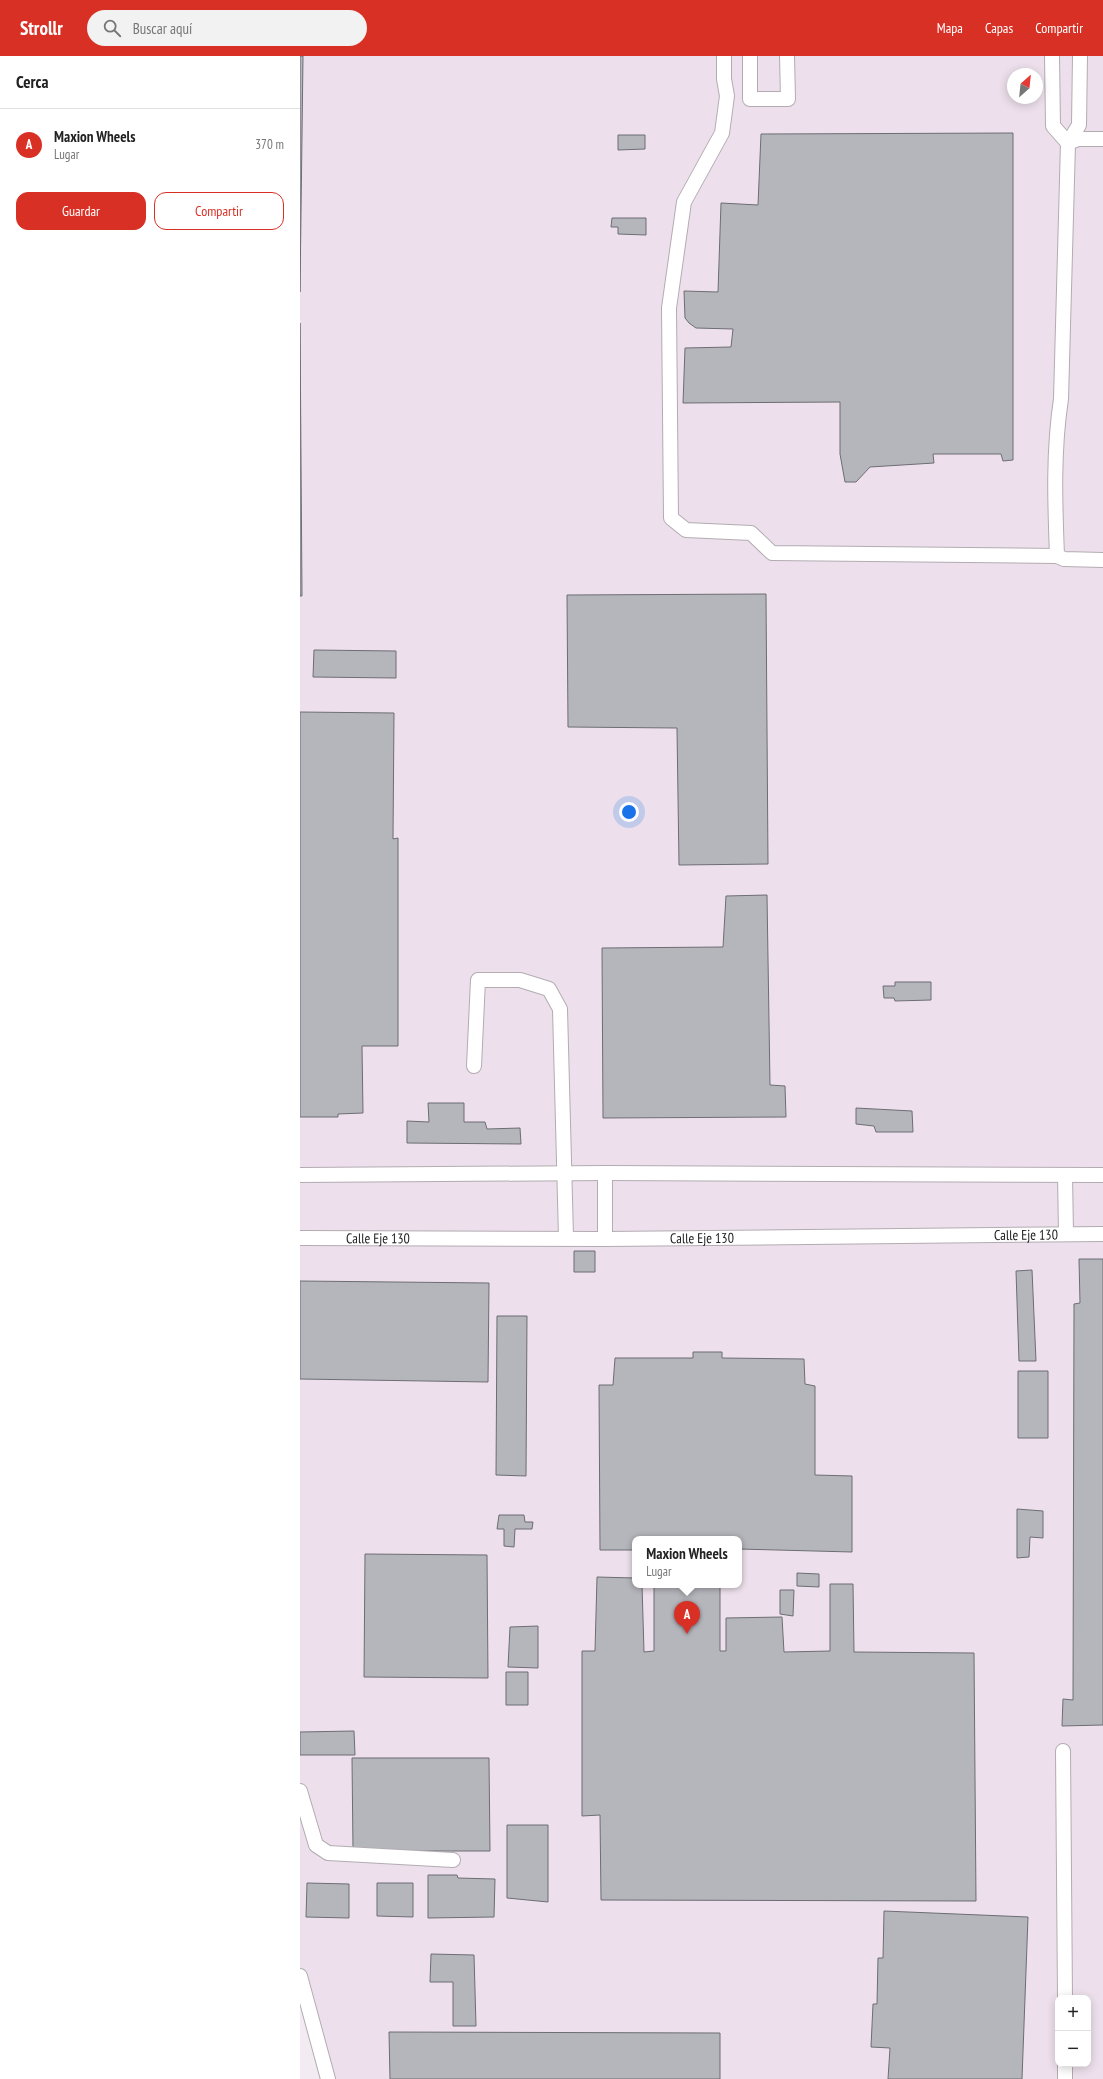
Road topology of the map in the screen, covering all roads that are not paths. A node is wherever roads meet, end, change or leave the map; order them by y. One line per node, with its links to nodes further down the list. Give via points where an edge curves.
1 (724, 56): 8 (street, via 727,96 722,133 684,202 669,308 671,518 686,530 751,533 772,553)
2 (750, 56): 3 (street, via 750,100 788,99)
3 (787, 56)
4 (1052, 56): 7 (street, via 1053,126)
5 (1080, 56): 7 (street, via 1079,125)
6 (1103, 139): 7 (street, via 1078,139)
7 (1068, 143): 8 (street, via 1061,399 1055,498)
8 (1057, 556): 9 (street, via 1064,559)
9 (1103, 560)
10 (474, 1066): 11 (street, via 478,980 520,980 549,989 560,1009)
11 (566, 1173): 12 (street); 13 (street); 18 (street)
12 (605, 1173): 14 (street); 20 (street)
13 (300, 1175)
14 (1065, 1175): 15 (street); 16 (street)
15 (1103, 1175)
16 (1066, 1234): 17 (street, Calle Eje 130); 20 (street, Calle Eje 130)
17 (1103, 1234)
18 (566, 1237): 19 (street, Calle Eje 130); 20 (street, Calle Eje 130)
19 (300, 1238)
20 (605, 1239)
21 (1063, 1751): 25 (street)
22 (300, 1791): 23 (street, via 316,1845 328,1853)
23 (453, 1860)
24 (300, 1976): 27 (street)
25 (1065, 1995)
26 (1065, 2067): 28 (street)
27 (328, 2079)
28 (1065, 2079)

